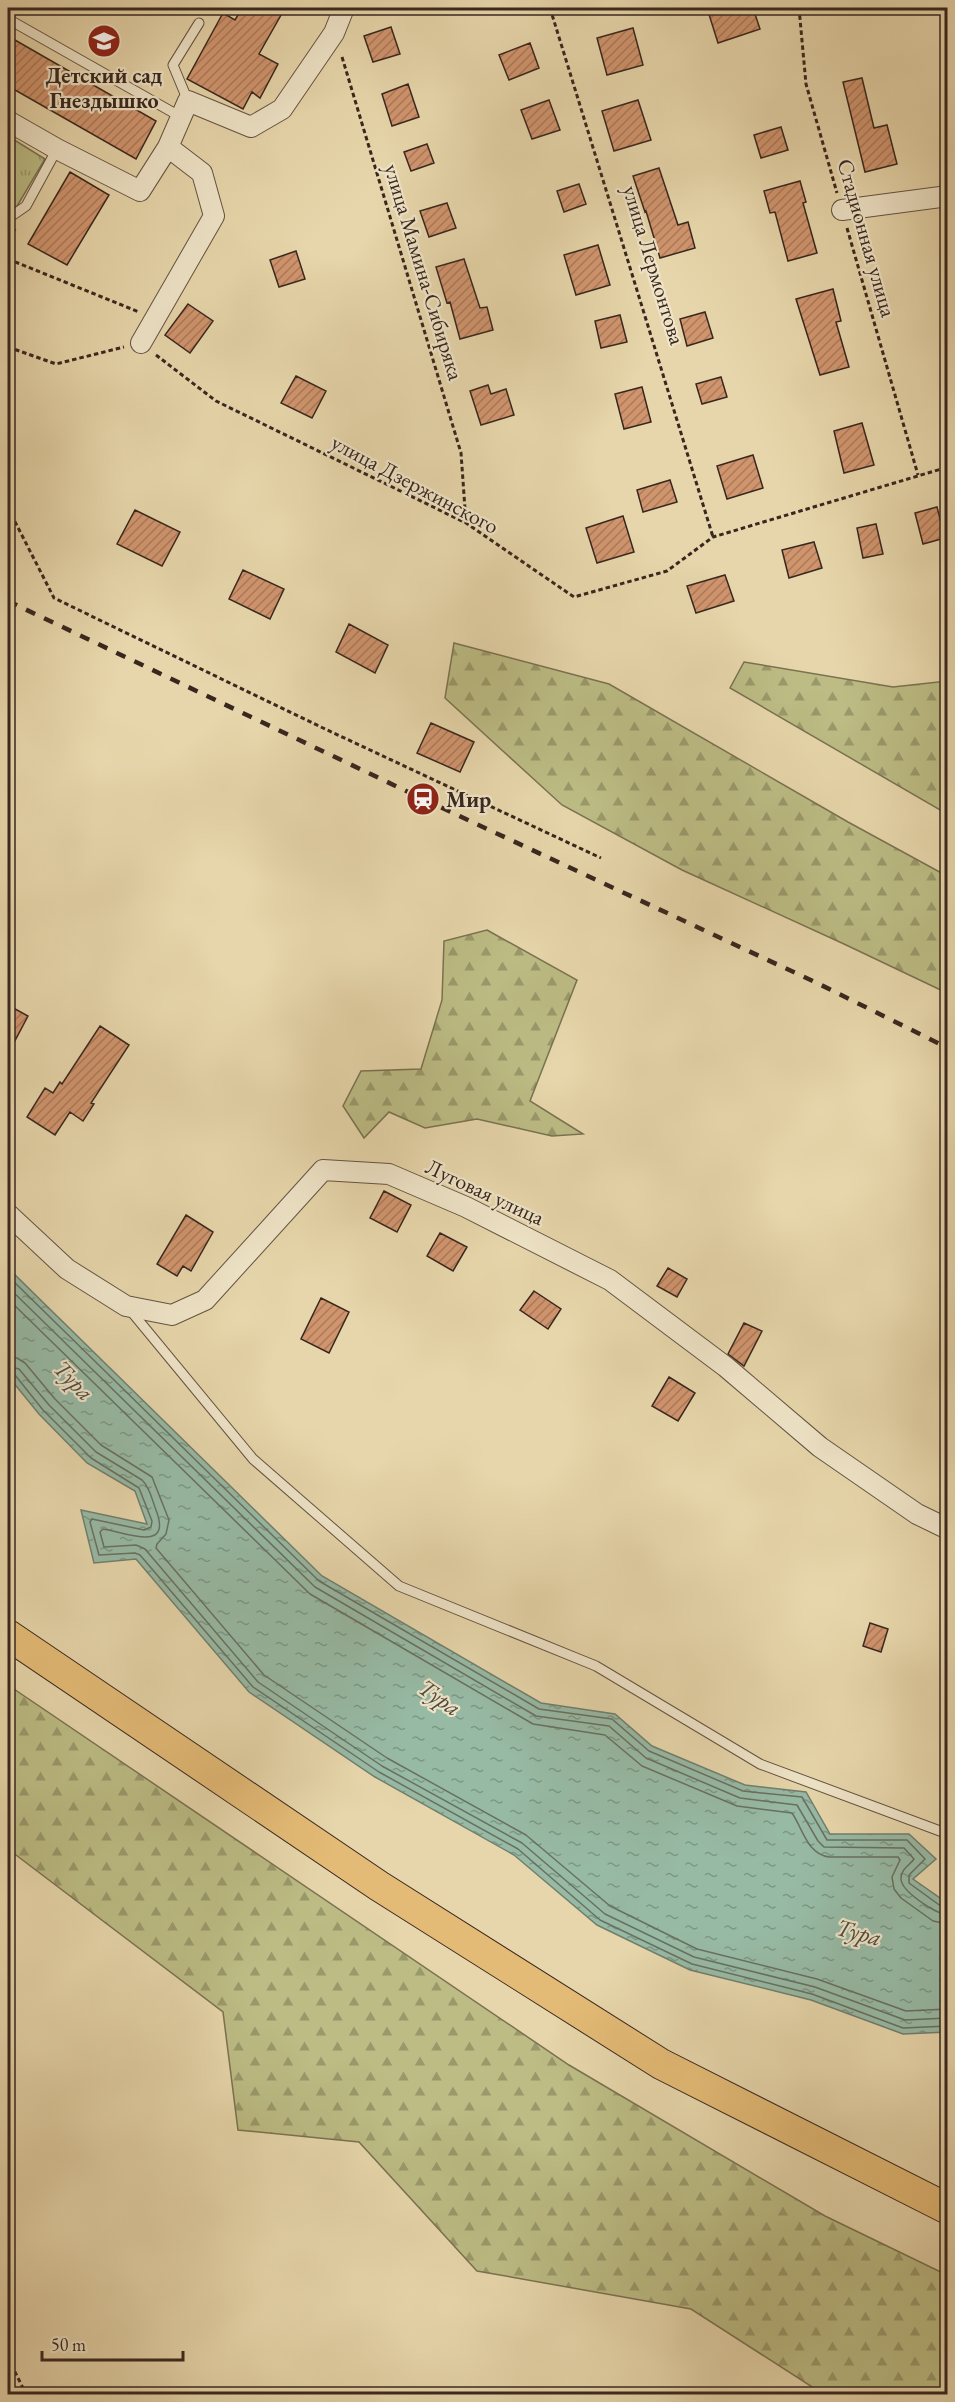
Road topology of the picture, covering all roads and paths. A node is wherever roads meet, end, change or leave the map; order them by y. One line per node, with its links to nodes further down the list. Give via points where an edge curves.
1 (344, 8): 6 (street)
2 (550, 8): 22 (path, улица Лермонтова)
3 (799, 8): 12 (path, Стадионная улица, via 806,84)
4 (8, 19): 7 (lane)
5 (199, 23): 7 (lane, via 173,65)
6 (334, 33): 7 (street, via 282,109 251,127); 21 (path, улица Мамина-Сибиряка, via 461,453)
7 (184, 109): 9 (street)
8 (8, 121): 10 (street)
9 (168, 147): 10 (street, via 140,191); 15 (street, via 202,173 214,216)
10 (57, 149): 13 (lane, via 26,207)
11 (948, 196): 12 (street)
12 (842, 210): 19 (path, Стадионная улица)
13 (8, 214)
14 (8, 260): 15 (path)
15 (155, 318): 16 (street)
16 (141, 343): 17 (path, via 56,364); 21 (path, улица Дзержинского, via 216,401)
17 (8, 347)
18 (948, 467): 19 (path, улица Дзержинского)
19 (918, 476): 22 (path, улица Дзержинского)
20 (8, 508): 23 (path, via 54,598)
21 (466, 523): 22 (path, улица Дзержинского, via 574,597 668,571)
22 (713, 537)
23 (601, 858)
24 (8, 1214): 25 (street, Луговая улица, via 67,1269)
25 (126, 1306): 26 (street, Луговая улица, via 172,1314 205,1300 323,1170 389,1174 466,1207 610,1280 726,1366 820,1447 917,1514); 28 (lane, via 253,1459 399,1586 596,1666 759,1764)
26 (948, 1529)
27 (8, 1635): 29 (main road, via 379,1886 661,2064)
28 (948, 1834)
29 (948, 2209)
30 (8, 2358): 31 (path)
31 (26, 2394)

